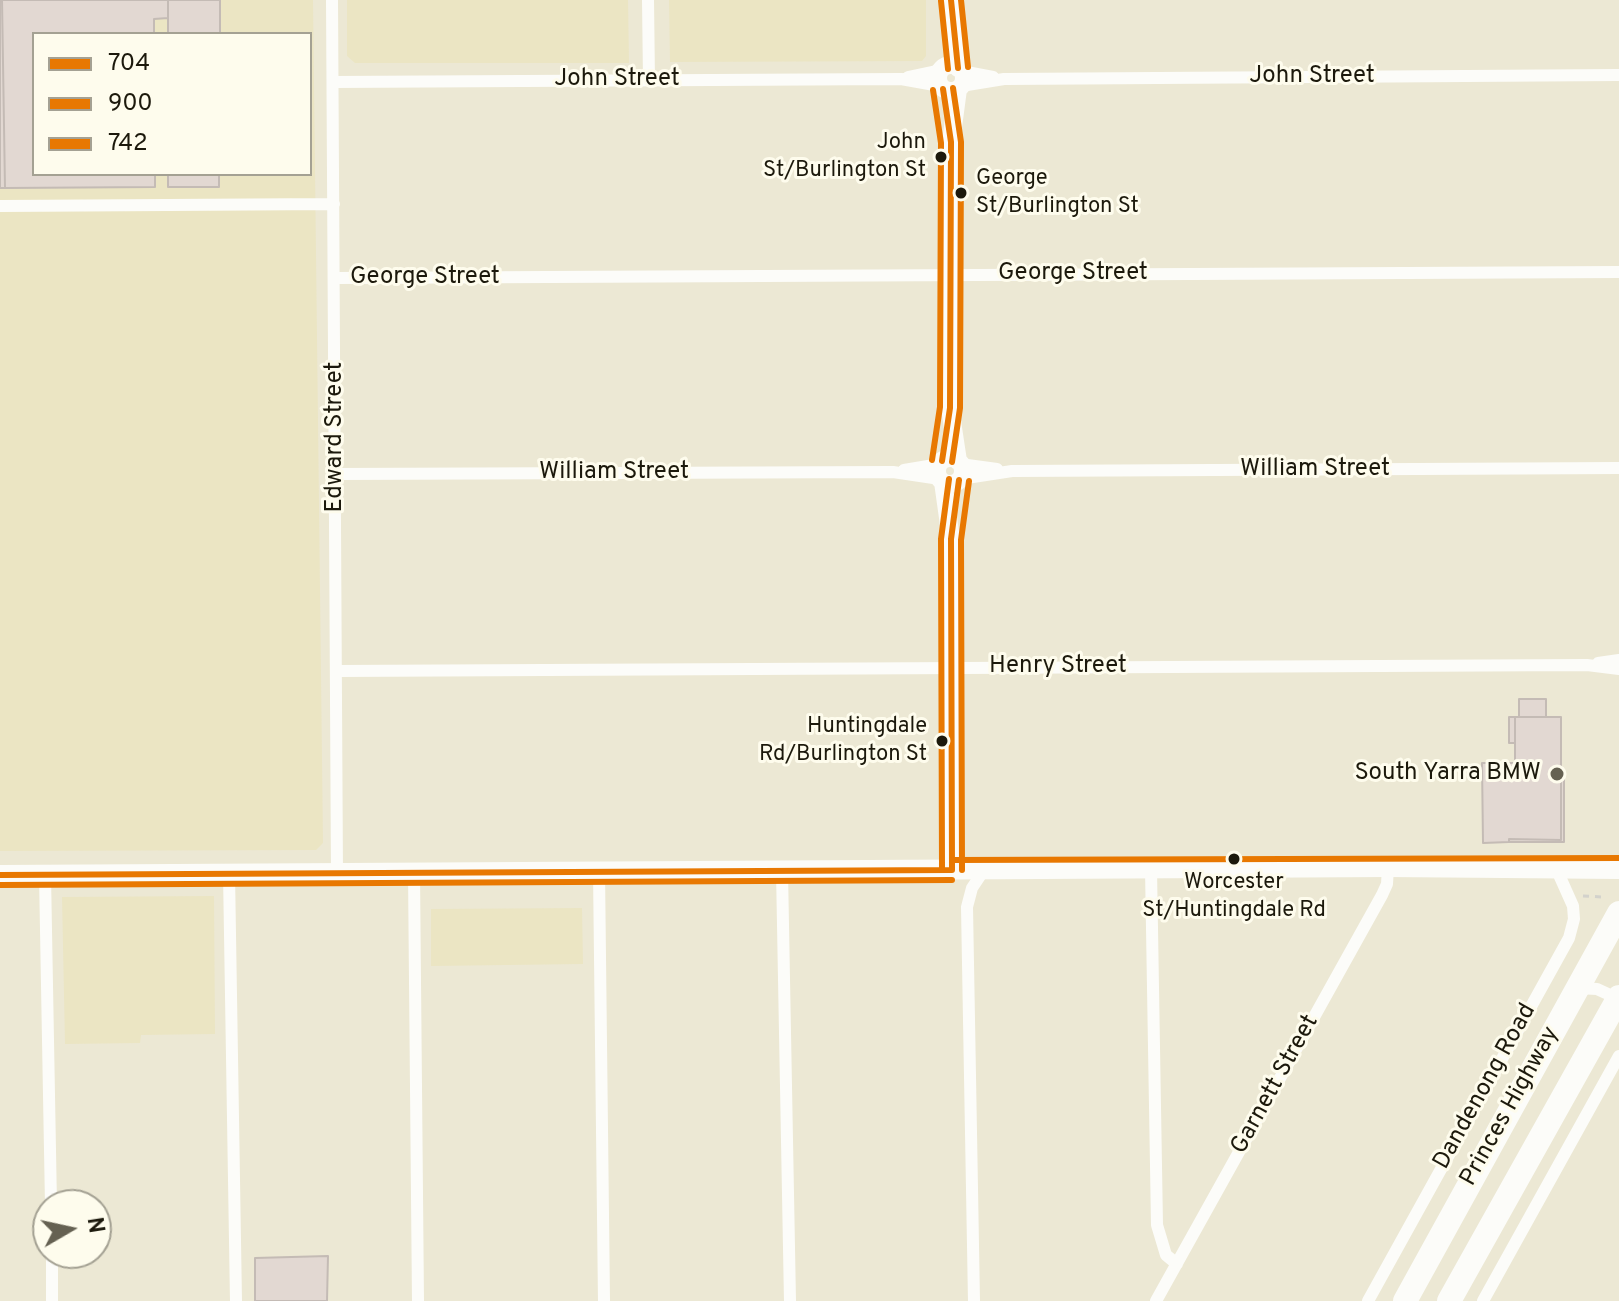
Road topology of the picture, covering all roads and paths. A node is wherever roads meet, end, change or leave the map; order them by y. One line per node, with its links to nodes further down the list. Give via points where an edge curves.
1 (332, 0): 7 (street, Edward Street)
2 (648, 0): 6 (street)
3 (951, 8): 5 (street)
4 (1619, 75): 5 (street, John Street)
5 (951, 78): 6 (street, John Street); 11 (street)
6 (649, 80): 7 (street, John Street)
7 (333, 82): 8 (street, Edward Street)
8 (334, 204): 9 (street); 12 (street, Edward Street)
9 (0, 206)
10 (1619, 272): 11 (street, George Street)
11 (950, 275): 12 (street, George Street); 14 (street)
12 (335, 278): 15 (street, Edward Street)
13 (1619, 468): 14 (street, William Street)
14 (950, 471): 15 (street, William Street); 18 (street)
15 (336, 474): 20 (street, Edward Street)
16 (1619, 660): 17 (street, Henry Street)
17 (1587, 665): 18 (street, Henry Street); 19 (street, Henry Street)
18 (952, 667): 20 (street, Henry Street); 25 (street)
19 (1619, 669)
20 (337, 671): 30 (street, Edward Street)
21 (1388, 867): 22 (main road); 24 (main road); 42 (street, Garnett Street, via 1382,895)
22 (1556, 868): 23 (main road); 51 (street, Dandenong Road, via 1573,906 1569,938)
23 (1619, 868)
24 (1151, 869): 26 (main road); 42 (street, via 1157,1225 1166,1255)
25 (952, 870): 26 (main road); 28 (main road)
26 (984, 870): 49 (street, via 967,907)
27 (599, 871): 28 (main road); 31 (main road); 47 (street)
28 (782, 871): 48 (street)
29 (229, 873): 30 (main road); 33 (main road); 45 (street)
30 (337, 873): 31 (main road)
31 (414, 873): 46 (street)
32 (0, 875): 33 (main road)
33 (45, 875): 41 (street)
34 (1600, 889): 36 (path)
35 (1580, 896): 36 (path)
36 (1597, 897): 37 (path)
37 (1611, 905): 38 (highway, Princes Highway)
38 (1576, 988): 39 (street); 52 (highway, Princes Highway)
39 (1619, 998): 53 (highway, Princes Highway)
40 (1619, 1056): 54 (street)
41 (51, 1189)
42 (1177, 1264): 50 (street, Garnett Street)
43 (52, 1269): 44 (street)
44 (52, 1301)
45 (236, 1301)
46 (418, 1301)
47 (604, 1301)
48 (790, 1301)
49 (974, 1301)
50 (1156, 1301)
51 (1368, 1301)
52 (1405, 1301)
53 (1449, 1301)
54 (1483, 1301)

